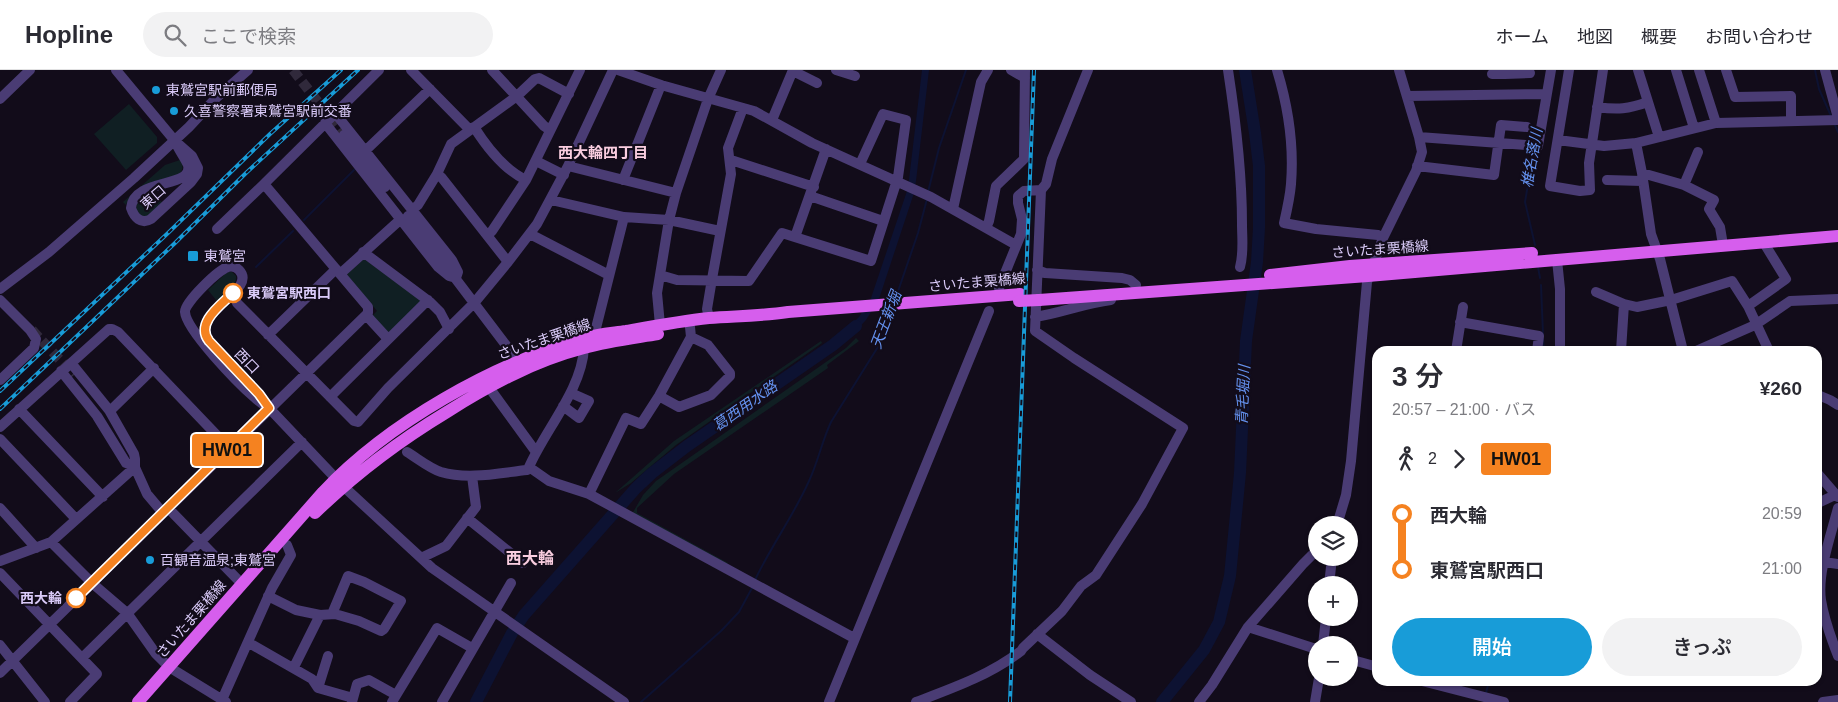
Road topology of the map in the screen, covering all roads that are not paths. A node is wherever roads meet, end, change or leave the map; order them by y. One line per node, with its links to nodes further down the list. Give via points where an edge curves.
1 (30, 70): 39 (street)
2 (116, 70): 58 (street)
3 (248, 70): 58 (street)
4 (379, 70): 44 (street)
5 (411, 70): 34 (street)
6 (580, 70): 35 (street)
7 (613, 70): 69 (street)
8 (618, 70): 33 (street)
9 (722, 70): 40 (street)
10 (793, 70): 32 (street); 46 (street)
11 (836, 70): 31 (street)
12 (988, 70): 82 (street, via 981,82)
13 (1011, 70): 29 (street)
14 (1088, 70): 78 (street)
15 (1228, 70): 109 (street, via 1242,181)
16 (1277, 70): 96 (street, via 1290,133 1291,185 1284,223)
17 (1399, 70): 38 (street)
18 (1551, 70): 36 (street)
19 (1570, 70): 57 (street)
20 (1602, 70): 42 (street)
21 (1638, 70): 41 (street)
22 (1676, 70): 52 (street)
23 (1701, 70): 49 (street)
24 (1726, 70): 47 (street, via 1735,97 1791,96)
25 (1825, 70): 45 (street)
26 (496, 71): 37 (street)
27 (1506, 72): 28 (street); 30 (street)
28 (1530, 73)
29 (1025, 74): 88 (street, via 1024,159 996,186)
30 (1492, 74)
31 (855, 76)
32 (817, 83)
33 (661, 85): 40 (street); 73 (street)
34 (430, 89): 51 (street); 63 (street)
35 (568, 94): 37 (street, via 539,78); 53 (street)
36 (1546, 94): 38 (street); 59 (street, via 1538,146)
37 (517, 96): 51 (street); 53 (street)
38 (1407, 96): 55 (street)
39 (0, 98)
40 (708, 98): 43 (street); 80 (street)
41 (1648, 102): 42 (street, via 1622,109); 56 (street)
42 (1597, 107): 61 (street)
43 (743, 108): 46 (street); 65 (street, via 728,148)
44 (335, 113): 48 (street); 63 (street)
45 (1838, 119): 47 (street)
46 (772, 120): 62 (street)
47 (1792, 120): 49 (street)
48 (325, 123): 76 (street); 85 (street)
49 (1716, 123): 52 (street)
50 (1528, 127): 59 (street, via 1501,125)
51 (472, 128): 70 (street, via 450,147); 72 (street, via 502,161)
52 (1694, 128): 56 (street)
53 (550, 130): 66 (street)
54 (344, 135): 110 (street)
55 (1419, 137): 59 (street); 68 (street, via 1422,152)
56 (1659, 137): 60 (street)
57 (1558, 140): 61 (street); 61 (street, via 1550,186 1567,189 1590,190 1588,163)
58 (175, 141): 58 (street, 東口, via 192,156 197,174 151,219 139,220 131,208 134,198 144,189 180,179 187,173 188,166); 113 (street, via 55,247)
59 (1499, 143): 68 (street, via 1494,175)
60 (1636, 143): 61 (street); 71 (street)
61 (1591, 145)
62 (826, 149): 67 (street); 79 (street)
63 (366, 150): 83 (street)
64 (1698, 152): 77 (street)
65 (730, 160): 79 (street); 91 (street, via 731,174)
66 (536, 161): 69 (street); 72 (street)
67 (860, 164): 75 (street); 75 (street, via 883,114 904,119)
68 (1418, 166): 96 (street)
69 (566, 170): 73 (street); 81 (street)
70 (437, 174): 83 (street); 93 (street)
71 (1642, 177): 74 (street); 77 (street); 100 (street)
72 (526, 180): 93 (street)
73 (623, 180): 80 (street)
74 (1607, 180)
75 (897, 181): 82 (street); 87 (street)
76 (264, 184): 89 (street); 106 (street)
77 (1684, 184): 97 (street, via 1714,200 1710,209 1720,227)
78 (1042, 190): 99 (street, via 1024,191 1018,196 1022,219); 104 (street)
79 (812, 192): 87 (street); 95 (street)
80 (676, 193): 86 (street)
81 (551, 200): 84 (street); 92 (street)
82 (954, 209): 88 (street)
83 (412, 210): 110 (street, via 452,260 458,272)
84 (624, 217): 86 (street); 107 (street)
85 (401, 219): 101 (street); 110 (street, via 438,267)
86 (669, 220): 91 (street); 108 (street)
87 (883, 221): 95 (street, via 871,261)
88 (986, 228): 99 (street)
89 (217, 229)
90 (1838, 229): 97 (main road, さいたま栗橋線)
91 (720, 230): 111 (street)
92 (530, 234): 103 (street); 107 (street)
93 (486, 235): 103 (street)
94 (1838, 236): 98 (main road, さいたま栗橋線)
95 (795, 237): 111 (street, via 782,233 749,281)
96 (1382, 238): 105 (street)
97 (1722, 239): 100 (main road, さいたま栗橋線)
98 (1764, 243): 100 (main road, さいたま栗橋線); 123 (street, via 1786,279)
99 (1016, 245): 112 (street)
100 (1656, 248): 102 (main road, さいたま栗橋線); 105 (main road, さいたま栗橋線); 119 (street)
101 (363, 252): 106 (street); 118 (street)
102 (1557, 260): 105 (main road, さいたま栗橋線); 140 (street)
103 (508, 262): 120 (street)
104 (1037, 270): 114 (street, via 1122,278); 128 (street)
105 (1370, 270): 109 (main road, さいたま栗橋線, via 1272,278); 181 (street, via 1351,460)
106 (338, 272): 127 (street, via 368,307); 135 (street)
107 (609, 275): 136 (street)
108 (660, 275): 111 (street, via 677,280); 131 (street, via 657,301)
109 (1240, 276): 114 (main road, さいたま栗橋線)
110 (456, 278): 120 (street)
111 (712, 279): 129 (street, via 707,309)
112 (999, 288)
113 (0, 289)
114 (1140, 289): 125 (main road, さいたま栗橋線); 128 (street, via 1139,297 1132,299 1101,301)
115 (1596, 292): 122 (street)
116 (1838, 299): 132 (street, via 1790,301)
117 (0, 300): 152 (street, via 36,339 34,348)
118 (428, 300): 133 (street, via 437,308); 137 (street)
119 (1671, 300): 122 (street, via 1636,307); 123 (street, via 1732,281); 142 (street)
120 (475, 302): 133 (street); 147 (street)
121 (237, 303): 135 (street)
122 (1624, 304): 141 (street)
123 (1748, 306): 132 (street)
124 (1463, 307): 130 (street)
125 (851, 311): 129 (main road, さいたま栗橋線); 134 (main road, さいたま栗橋線)
126 (989, 311): 208 (street)
127 (366, 315): 137 (street); 150 (street)
128 (1036, 317): 207 (street, via 1035,331 1183,428 1142,504 1096,575 1081,586 1062,611)
129 (709, 318): 131 (main road, さいたま栗橋線)
130 (1460, 322): 138 (street); 139 (street, via 1538,336)
131 (660, 325): 136 (main road, さいたま栗橋線)
132 (1755, 325): 143 (street); 144 (street)
133 (449, 329): 156 (street, via 358,422)
134 (690, 332): 145 (main road, さいたま栗橋線); 155 (street); 155 (street, via 708,345 730,376 711,396 679,407)
135 (268, 335): 150 (street)
136 (594, 336): 147 (main road, さいたま栗橋線)
137 (388, 339): 156 (street)
138 (1457, 346)
139 (1538, 346)
140 (1560, 346)
141 (1621, 346)
142 (1682, 346)
143 (1707, 346)
144 (1766, 346)
145 (584, 348): 147 (main road, さいたま栗橋線); 154 (street)
146 (71, 363): 148 (street, via 112,328); 149 (street); 162 (street)
147 (520, 365): 153 (main road, さいたま栗橋線); 173 (main road, さいたま栗橋線, via 481,378 428,409 377,444)
148 (154, 368): 162 (street); 166 (street)
149 (61, 371): 161 (street); 169 (street, via 97,416 126,463)
150 (305, 373): 156 (street); 160 (street)
151 (74, 375): 169 (street, via 107,417)
152 (0, 380)
153 (488, 386): 168 (street); 173 (main road, さいたま栗橋線)
154 (570, 393): 159 (street); 159 (street, via 588,401 579,418)
155 (659, 396): 174 (street, via 641,424 626,418)
156 (330, 397)
157 (1822, 397): 158 (street)
158 (1838, 405)
159 (563, 406): 168 (street)
160 (269, 408): 160 (street, 西口, via 254,398 200,340 185,314 191,299 229,266 240,271 241,282 206,322 205,334); 165 (street); 166 (street)
161 (19, 409): 163 (street); 176 (street)
162 (109, 410): 169 (street, via 134,454)
163 (0, 427)
164 (0, 438): 183 (street)
165 (302, 442): 173 (street); 185 (street)
166 (229, 448): 180 (street)
167 (407, 452): 171 (street, via 440,472)
168 (536, 452): 170 (street)
169 (134, 466): 176 (street); 180 (street, via 147,494)
170 (530, 468): 171 (street); 174 (street, via 549,482)
171 (472, 476): 182 (street, via 476,507)
172 (1822, 479): 175 (street)
173 (340, 482): 186 (main road, さいたま栗橋線); 189 (street); 198 (main road, さいたま栗橋線)
174 (589, 494): 208 (street)
175 (1836, 496): 177 (street)
176 (103, 497): 183 (street)
177 (1822, 501)
178 (0, 508): 187 (street)
179 (1838, 508): 188 (street)
180 (166, 510): 185 (street); 196 (street)
181 (1340, 516)
182 (467, 518): 189 (street, via 446,546); 193 (street)
183 (76, 519): 184 (street)
184 (51, 542): 187 (street); 196 (street)
185 (201, 542): 198 (street); 202 (street)
186 (286, 545): 199 (street, via 291,555); 220 (main road, さいたま栗橋線)
187 (36, 548): 191 (street)
188 (1822, 556)
189 (421, 558): 201 (street)
190 (1308, 559): 206 (street)
191 (0, 561)
192 (1822, 562): 194 (street)
193 (523, 563)
194 (1838, 564)
195 (0, 573): 205 (street)
196 (92, 583): 202 (street); 205 (street)
197 (510, 583): 201 (street)
198 (242, 584): 220 (main road, さいたま栗橋線)
199 (268, 596): 204 (street, via 296,610); 209 (street)
200 (1822, 603): 214 (street)
201 (492, 612): 212 (street); 235 (street)
202 (127, 613): 215 (street); 220 (street, via 156,654)
203 (332, 614): 203 (street, via 381,630 401,601 348,576); 204 (street)
204 (320, 615): 219 (street)
205 (50, 624): 215 (street); 216 (street)
206 (1248, 627): 211 (street); 239 (street)
207 (1037, 634): 237 (street, via 998,668); 238 (street)
208 (854, 638): 236 (street)
209 (249, 643): 219 (street); 233 (street)
210 (0, 645): 216 (street)
211 (1308, 646)
212 (472, 648): 225 (street, via 437,628); 234 (street)
213 (328, 656): 224 (street)
214 (1838, 656)
215 (82, 658): 230 (street, via 97,674)
216 (12, 661): 221 (street); 229 (street)
217 (1358, 661): 218 (street)
218 (1372, 665)
219 (294, 667): 224 (street, via 312,679)
220 (171, 669): 231 (main road, さいたま栗橋線); 232 (main road, さいたま栗橋線); 233 (street)
221 (0, 673)
222 (1318, 686): 240 (street)
223 (1440, 686): 227 (street)
224 (318, 688): 226 (street)
225 (394, 699): 226 (street, via 368,680 357,684)
226 (352, 700)
227 (1489, 700): 241 (street)
228 (1838, 700): 242 (street)
229 (45, 702)
230 (70, 702)
231 (138, 702)
232 (147, 702)
233 (223, 702)
234 (442, 702)
235 (624, 702)
236 (829, 702)
237 (916, 702)
238 (1131, 702)
239 (1199, 702)
240 (1316, 702)
241 (1504, 702)
242 (1823, 702)

